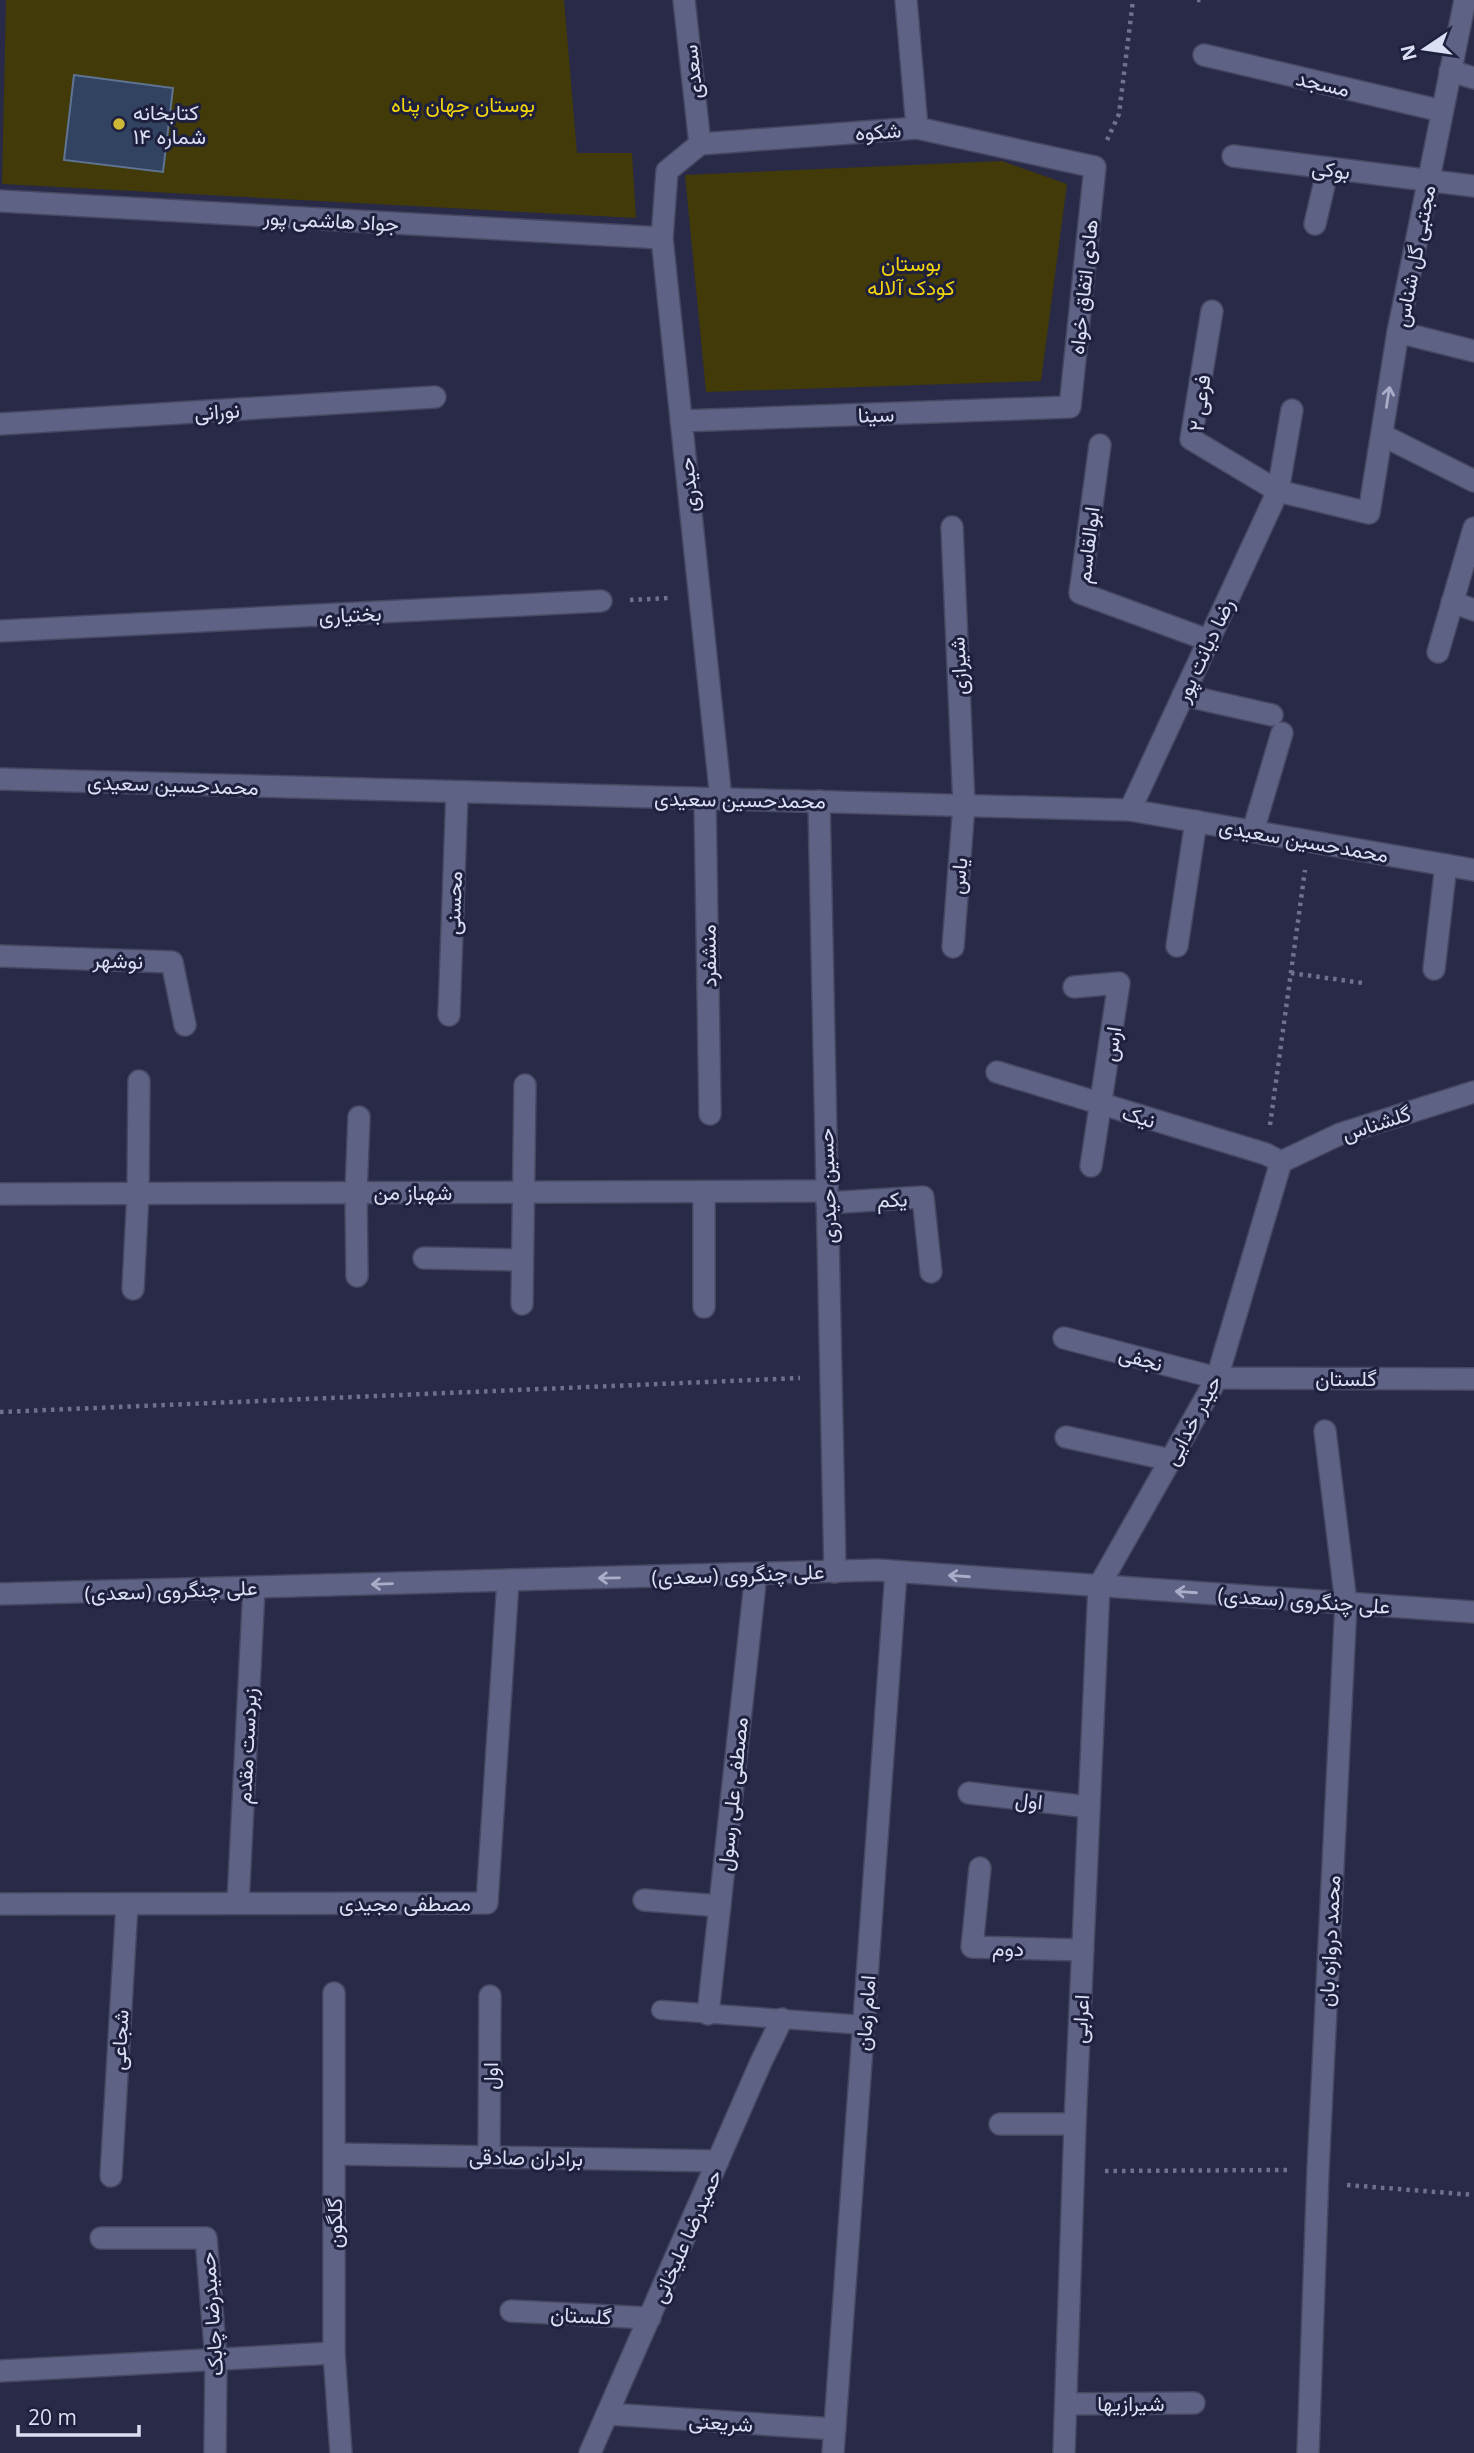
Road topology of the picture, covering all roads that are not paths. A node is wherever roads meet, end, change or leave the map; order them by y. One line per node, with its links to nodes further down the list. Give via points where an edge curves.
1 (684, 0): 9 (street, سعدی)
2 (906, 0): 8 (street)
3 (1465, 0): 5 (street, مجتبی گل شناس)
4 (1204, 55): 7 (street, مسجد)
5 (1450, 71): 6 (street); 7 (street, مجتبی گل شناس)
6 (1474, 78)
7 (1442, 111): 13 (street, مجتبی گل شناس)
8 (916, 128): 9 (street, شکوه); 11 (street, شکوه)
9 (700, 144): 17 (street, حیدری, via 667,171)
10 (1233, 156): 12 (street, بوکی)
11 (1096, 167): 22 (street, هادی اتفاق خواه)
12 (1328, 168): 13 (street, بوکی); 16 (street)
13 (1429, 181): 14 (street, بوکی); 19 (street, مجتبی گل شناس)
14 (1474, 186)
15 (0, 201): 17 (street, جواد هاشمی پور)
16 (1315, 224)
17 (662, 238): 24 (street, حیدری)
18 (1212, 311): 29 (street, فرعی ۲, via 1191,439)
19 (1398, 332): 20 (street); 26 (street, مجتبی گل شناس, one-way to 19)
20 (1474, 351)
21 (435, 397): 25 (street, نورانی)
22 (1070, 407): 24 (street, سینا)
23 (1292, 410): 29 (street, رضا دیانت پور)
24 (681, 421): 41 (street, حیدری, via 700,597)
25 (0, 424)
26 (1382, 435): 28 (street); 29 (street, مجتبی گل شناس, via 1369,513)
27 (1100, 444): 36 (street, ابوالقاسم, via 1080,593)
28 (1474, 481)
29 (1278, 491): 36 (street, رضا دیانت پور)
30 (952, 527): 43 (street, شیرازی)
31 (1474, 528): 33 (street)
32 (601, 601): 35 (street, بختیاری)
33 (1452, 602): 34 (street); 37 (street)
34 (1474, 610)
35 (0, 631)
36 (1208, 640): 38 (street, رضا دیانت پور)
37 (1438, 652)
38 (1183, 695): 44 (street, رضا دیانت پور); 46 (street, via 1277,724)
39 (0, 779): 40 (street, محمدحسین سعیدی)
40 (457, 792): 41 (street, محمدحسین سعیدی); 54 (street, محسنی)
41 (713, 799): 42 (street, محمدحسین سعیدی); 61 (street, منشفرد)
42 (819, 801): 43 (street, محمدحسین سعیدی); 70 (street, حسین حیدری)
43 (964, 805): 44 (street, محمدحسین سعیدی); 50 (street, یاس)
44 (1130, 810): 45 (street, محمدحسین سعیدی)
45 (1196, 821): 46 (street, محمدحسین سعیدی); 49 (street)
46 (1253, 831): 47 (street, محمدحسین سعیدی)
47 (1446, 865): 48 (street, محمدحسین سعیدی); 52 (street)
48 (1474, 870)
49 (1177, 946)
50 (953, 947)
51 (0, 956): 55 (street, نوشهر, via 172,962)
52 (1434, 969)
53 (1074, 988): 60 (street, ارس, via 1119,983)
54 (449, 1015)
55 (186, 1025)
56 (997, 1072): 60 (street, نیک)
57 (139, 1081): 69 (street)
58 (525, 1085): 66 (street)
59 (1474, 1092): 63 (street, گلشناس)
60 (1102, 1105): 63 (street, نیک); 64 (street, ارس)
61 (710, 1114)
62 (359, 1117): 65 (street)
63 (1274, 1158): 79 (street, حیدر خدایی)
64 (1091, 1166)
65 (356, 1192): 66 (street, شهباز من); 69 (street, شهباز من); 74 (street)
66 (523, 1192): 67 (street, شهباز من); 72 (street)
67 (704, 1192): 70 (street, شهباز من); 77 (street)
68 (0, 1194): 69 (street, شهباز من)
69 (138, 1194): 75 (street)
70 (827, 1197): 73 (street, یکم, via 923,1197); 84 (street, حسین حیدری)
71 (424, 1258): 72 (street)
72 (522, 1260): 76 (street)
73 (931, 1272)
74 (357, 1276)
75 (133, 1289)
76 (522, 1304)
77 (704, 1307)
78 (1064, 1338): 79 (street, نجفی)
79 (1217, 1378): 80 (street, گلستان); 83 (street, حیدر خدایی)
80 (1474, 1379)
81 (1325, 1431): 91 (street, محمد دروازه بان)
82 (1066, 1437): 83 (street)
83 (1171, 1460): 88 (street, حیدر خدایی)
84 (835, 1572): 85 (street, علی چنگروی (سعدی)); 86 (street, علی چنگروی (سعدی))
85 (896, 1572): 88 (street, علی چنگروی (سعدی), one-way to 85); 107 (street, امام زمان)
86 (756, 1574): 87 (street, علی چنگروی (سعدی), one-way to 87); 100 (street, مصطفی علی رسول)
87 (508, 1581): 89 (street, علی چنگروی (سعدی), one-way to 89); 97 (street, مصطفی مجیدی, via 487,1903)
88 (1099, 1586): 91 (street, علی چنگروی (سعدی), one-way to 88); 94 (street, اعرابی)
89 (254, 1588): 90 (street, علی چنگروی (سعدی)); 97 (street, زبردست مقدم)
90 (0, 1594)
91 (1346, 1603): 92 (street, علی چنگروی (سعدی)); 129 (street, محمد دروازه بان)
92 (1474, 1612)
93 (969, 1793): 94 (street, اول)
94 (1089, 1807): 101 (street, اعرابی)
95 (980, 1867): 101 (street, دوم, via 972,1947)
96 (644, 1900): 100 (street)
97 (238, 1903): 99 (street, مصطفی مجیدی)
98 (0, 1904): 99 (street, مصطفی مجیدی)
99 (127, 1904): 113 (street, شجاعی)
100 (720, 1906): 105 (street, مصطفی علی رسول)
101 (1083, 1950): 109 (street, اعرابی)
102 (334, 1993): 110 (street, گلگون)
103 (491, 1996): 111 (street, اول)
104 (661, 2010): 105 (lane)
105 (708, 2014): 106 (lane)
106 (782, 2020): 107 (lane); 112 (street, حمیدرضا علیخانی)
107 (864, 2025): 123 (street, امام زمان)
108 (1000, 2124): 109 (street)
109 (1075, 2124): 121 (street, اعرابی)
110 (334, 2154): 111 (street, برادران صادقی); 117 (street, گلگون)
111 (489, 2156): 112 (street, برادران صادقی)
112 (718, 2161): 116 (street, حمیدرضا علیخانی)
113 (111, 2176)
114 (101, 2238): 118 (street, حمیدرضا چابک, via 206,2238)
115 (511, 2311): 116 (street, گلستان)
116 (650, 2318): 122 (street, حمیدرضا علیخانی)
117 (334, 2353): 118 (street); 125 (street, گلگون)
118 (216, 2359): 119 (street); 124 (street, حمیدرضا چابک)
119 (0, 2371)
120 (1194, 2403): 121 (street, شیرازیها)
121 (1068, 2404): 128 (street, اعرابی)
122 (608, 2414): 123 (street, شریعتی); 126 (street, حمیدرضا علیخانی)
123 (835, 2429): 127 (street, امام زمان)
124 (215, 2453)
125 (341, 2453)
126 (590, 2453)
127 (834, 2453)
128 (1065, 2453)
129 (1308, 2453)

